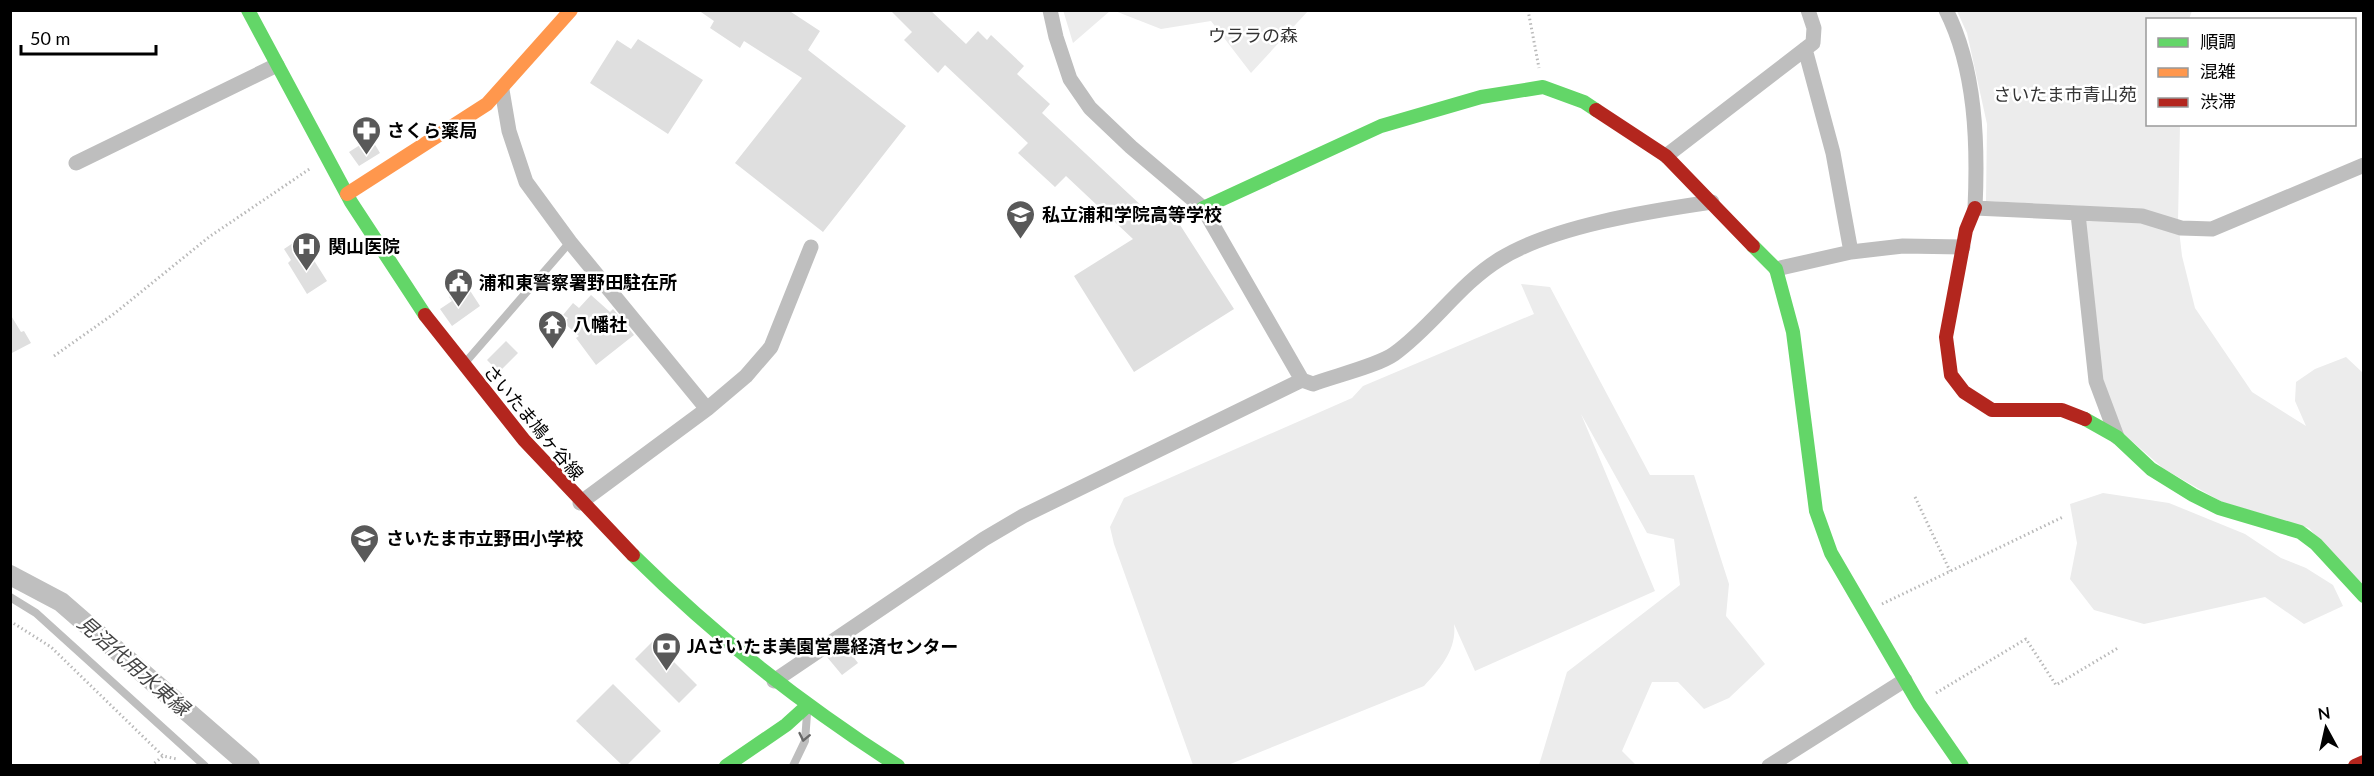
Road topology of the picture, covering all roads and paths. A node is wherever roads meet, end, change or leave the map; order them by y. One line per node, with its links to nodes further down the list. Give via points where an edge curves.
1 (248, 10): 8 (street, さいたま鳩ヶ谷線)
2 (571, 10): 10 (street)
3 (1050, 10): 17 (street, via 1065,70 1090,108)
4 (1528, 10): 9 (path)
5 (1808, 10): 7 (street, via 1813,43)
6 (1946, 10): 18 (street, via 1966,69 1978,150)
7 (1805, 49): 11 (street); 23 (street, via 1831,143)
8 (277, 65): 12 (street, さいたま鳩ヶ谷線); 13 (street)
9 (1543, 87): 11 (street, via 1584,102); 17 (street, via 1481,97 1380,126)
10 (502, 90): 15 (street, via 487,104); 20 (street, via 518,166)
11 (1666, 156): 16 (street)
12 (327, 158): 15 (street, さいたま鳩ヶ谷線); 25 (path, via 209,237 115,313)
13 (76, 163)
14 (2364, 165): 19 (street, via 2212,229 2181,228 2142,216)
15 (347, 194): 26 (street, さいたま鳩ヶ谷線, via 388,261)
16 (1712, 202): 24 (street); 27 (street, via 1631,216 1526,246 1476,275 1392,356 1313,384)
17 (1203, 208): 27 (street)
18 (1975, 208): 19 (street); 22 (street)
19 (2078, 214): 29 (street, via 2096,381)
20 (570, 242): 26 (lane); 28 (street)
21 (810, 247): 28 (street, via 771,347 746,376)
22 (1963, 247): 23 (street, via 1903,246); 29 (street, via 1946,337 1951,375 1964,392 1992,410 2062,410)
23 (1851, 252): 24 (street)
24 (1776, 269): 36 (street, via 1793,332 1816,511 1831,553)
25 (54, 356)
26 (463, 365): 31 (street, さいたま鳩ヶ谷線)
27 (1302, 380): 40 (street, via 1023,516)
28 (707, 409): 31 (street)
29 (2117, 437): 34 (street, via 2151,469 2193,495 2227,511 2300,532)
30 (1915, 497): 33 (path)
31 (580, 503): 40 (street, さいたま鳩ヶ谷線, via 656,577)
32 (2063, 517): 33 (path)
33 (1950, 571): 36 (path)
34 (2364, 596)
35 (10, 597): 46 (lane, via 36,613)
36 (1867, 611): 39 (street)
37 (10, 621): 43 (path, via 51,647)
38 (2118, 648): 41 (path, via 2056,685 2026,639)
39 (1905, 680): 41 (street); 50 (street)
40 (774, 681): 42 (street, さいたま鳩ヶ谷線)
41 (1919, 704): 51 (street)
42 (807, 706): 47 (street); 48 (lane, one-way to 48, via 805,741); 49 (street, さいたま鳩ヶ谷線)
43 (163, 756): 45 (path); 46 (path)
44 (2364, 762): 52 (street)
45 (151, 765)
46 (204, 765)
47 (726, 765)
48 (793, 765)
49 (898, 765)
50 (1770, 765)
51 (1962, 765)
52 (2355, 765)

